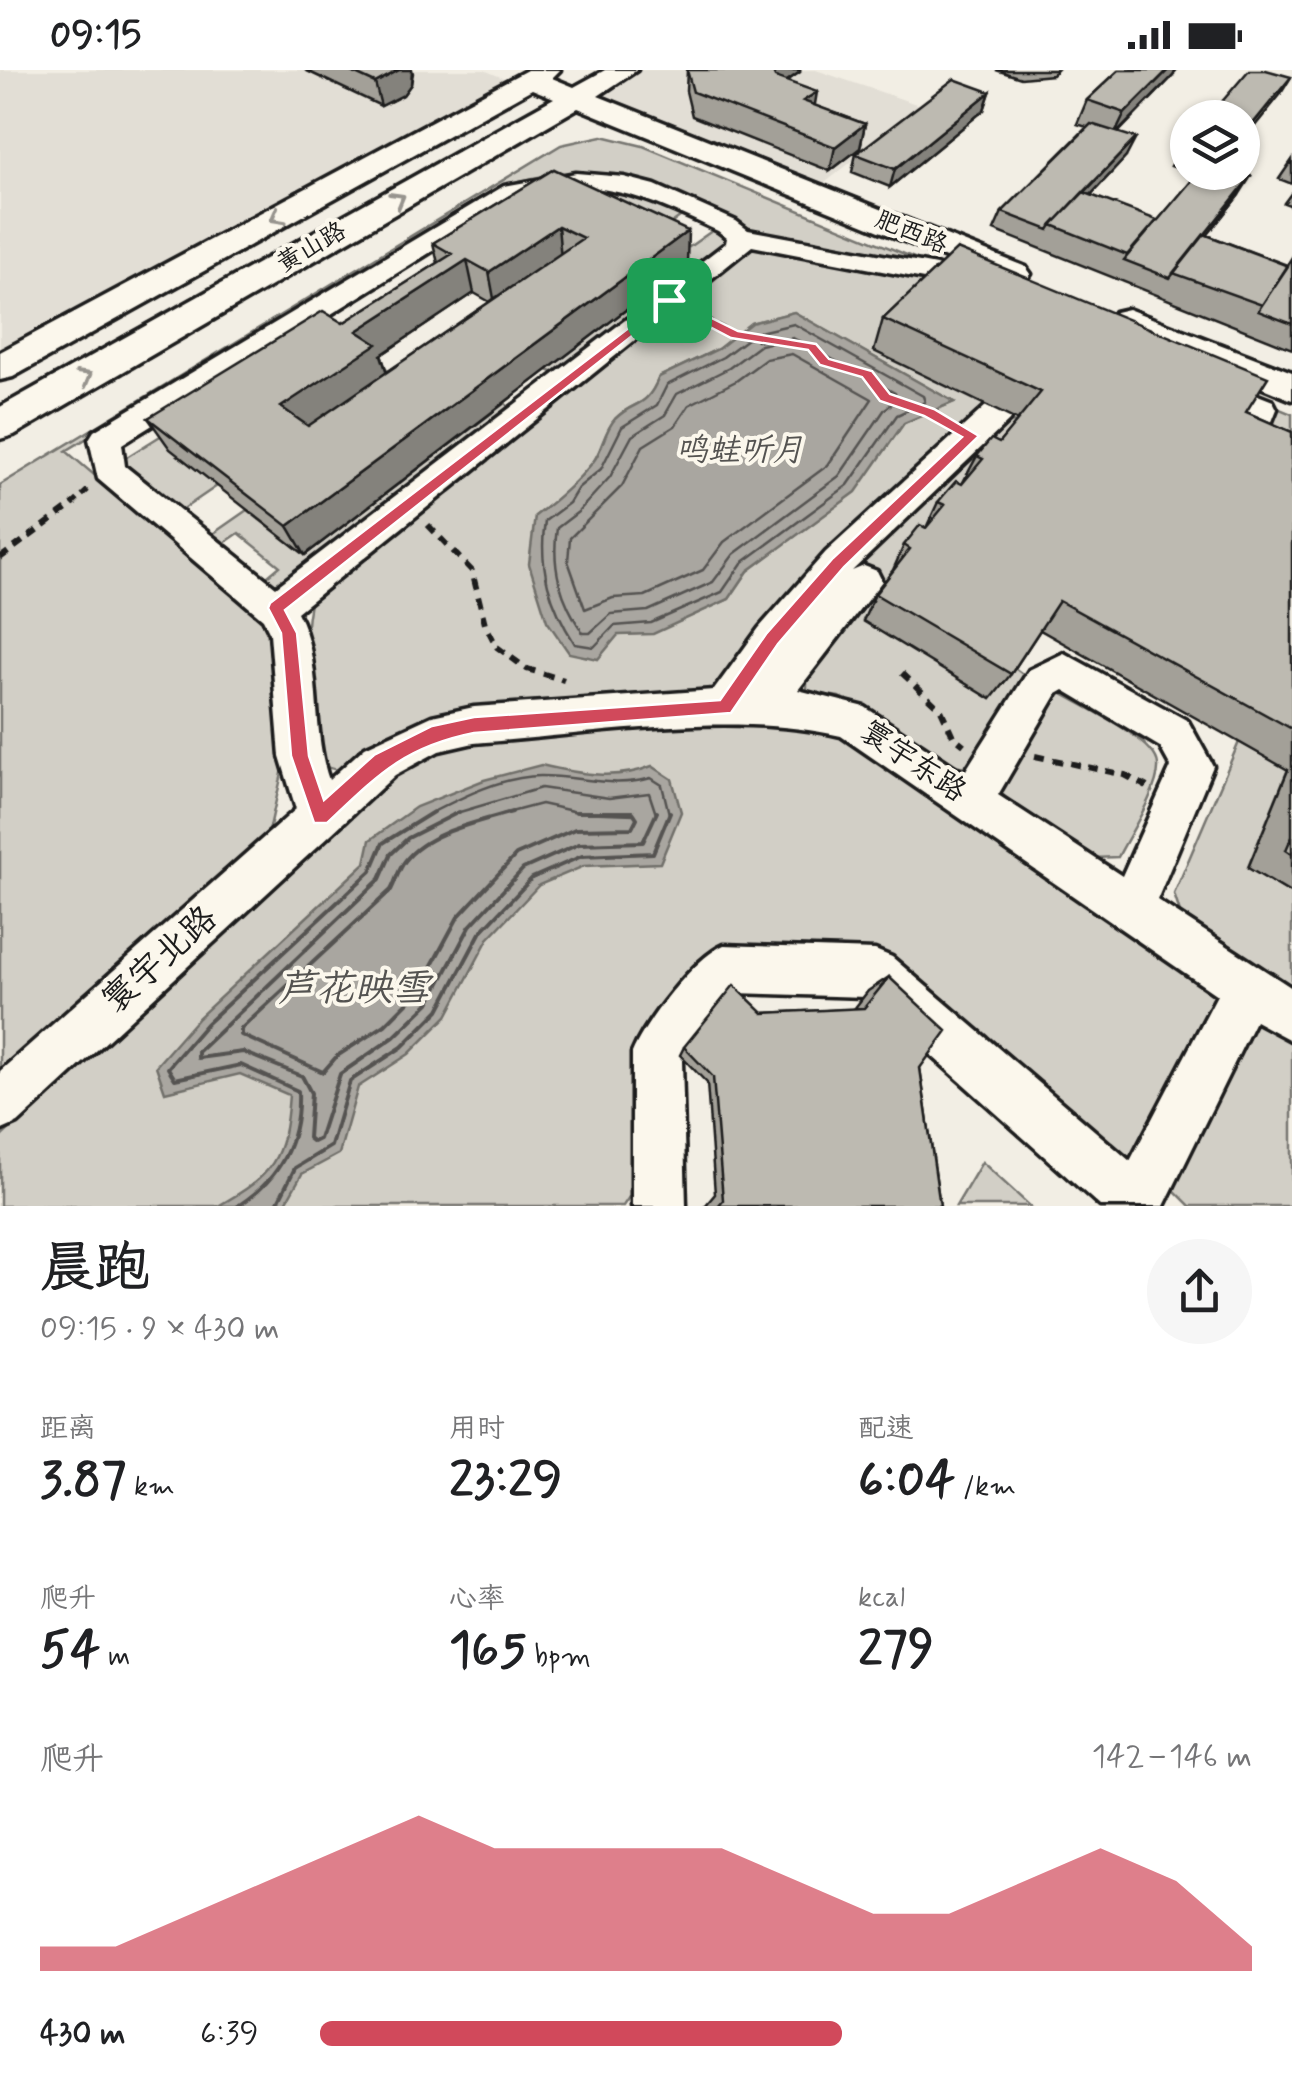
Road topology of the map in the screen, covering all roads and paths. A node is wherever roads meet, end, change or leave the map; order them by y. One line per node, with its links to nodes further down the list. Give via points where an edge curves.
1 (484, 70): 3 (main road, 肥西路)
2 (624, 70): 4 (main road, 黄山路)
3 (533, 76): 4 (main road, 肥西路); 10 (main road, 黄山路, one-way to 10)
4 (576, 98): 6 (main road, 肥西路); 14 (main road, 黄山路, one-way to 4)
5 (740, 236): 7 (street, via 739,246); 8 (street, via 936,272); 16 (street, via 636,184 553,180 513,191 105,438)
6 (1034, 282)
7 (669, 300): 13 (path, via 735,335 812,347 825,362 867,374 885,398); 17 (street)
8 (1004, 301)
9 (1108, 312): 12 (main road)
10 (0, 368)
11 (1176, 372): 15 (street, via 1262,409 1251,434)
12 (1292, 386)
13 (985, 424): 23 (street, via 838,562)
14 (0, 425)
15 (1292, 452)
16 (110, 470): 18 (path, via 61,516); 20 (street)
17 (406, 506): 20 (street); 22 (path, via 470,568 501,654 534,673)
18 (0, 558)
19 (864, 581): 24 (street, via 789,670)
20 (276, 608): 27 (street, via 289,633 300,756)
21 (902, 673): 25 (path)
22 (572, 680)
23 (725, 707): 24 (street, 寰宇东路); 27 (street, 寰宇东路, via 474,725 432,734 380,761)
24 (770, 707): 25 (street, 寰宇东路, via 851,720)
25 (989, 771): 26 (path, via 1044,760 1080,764 1125,775); 26 (street, via 1043,682 1064,670 1174,734 1192,766); 28 (street, 寰宇东路)
26 (1176, 804): 28 (street)
27 (320, 816): 31 (street, 寰宇北路)
28 (1131, 908): 29 (street, 寰宇东路)
29 (1247, 987): 30 (street, 寰宇东路); 32 (street)
30 (1292, 1017)
31 (0, 1105)
32 (1136, 1204): 33 (street, via 875,974 724,969 657,1053)
33 (658, 1206)

